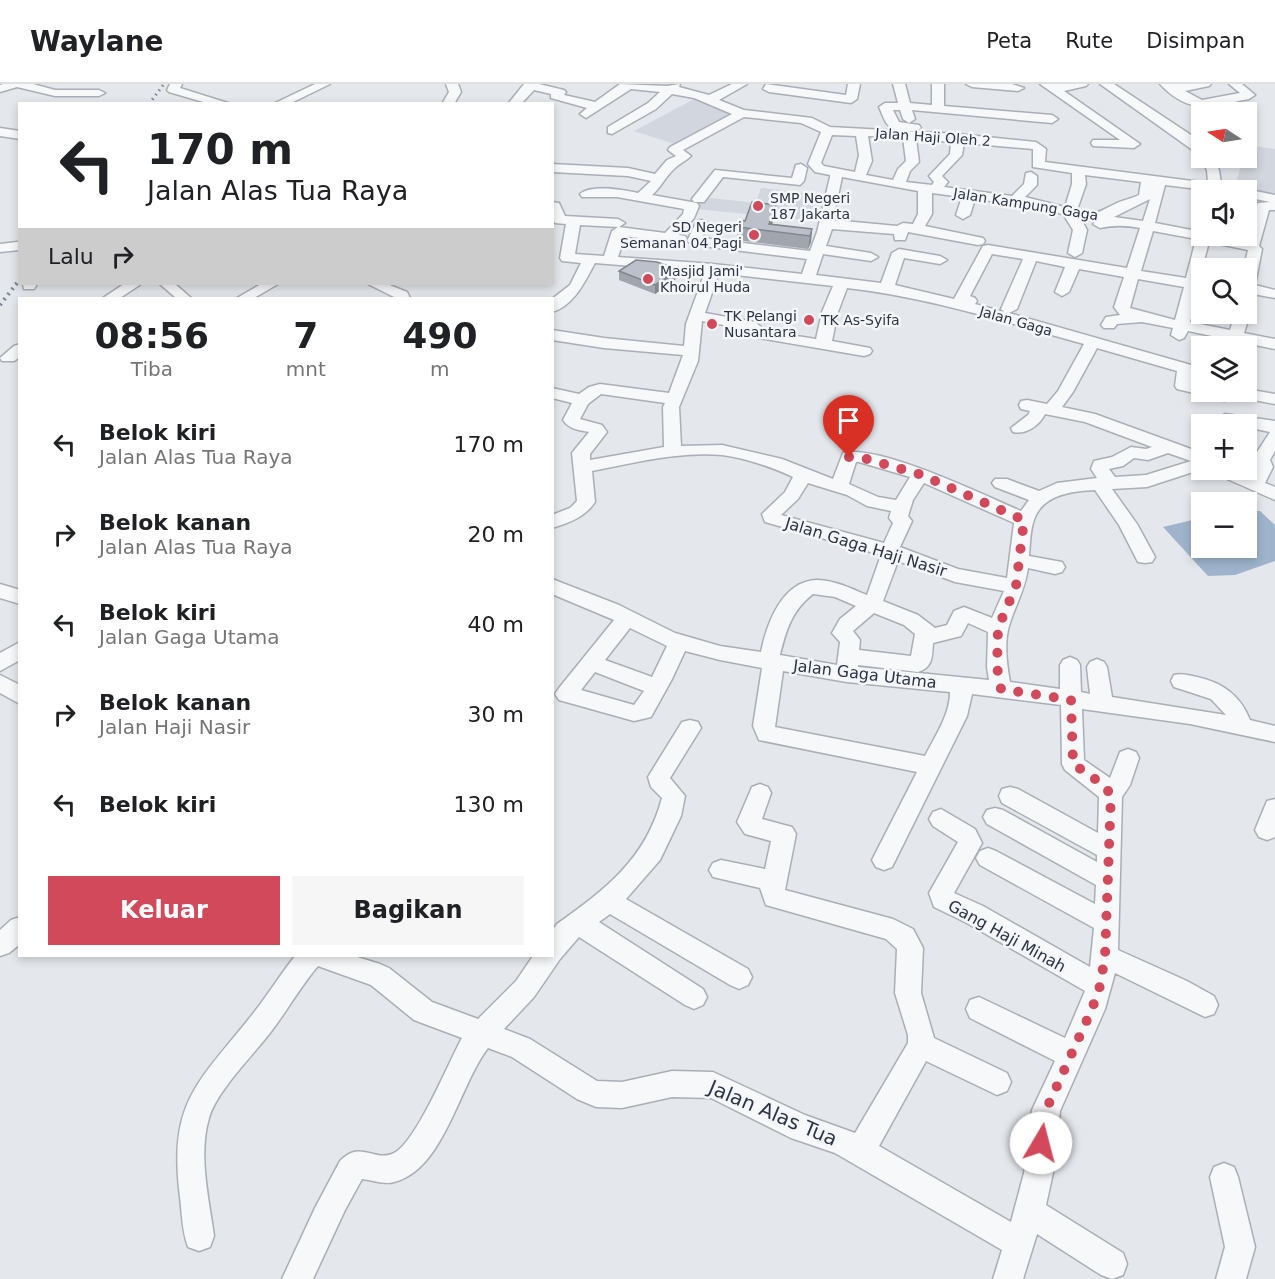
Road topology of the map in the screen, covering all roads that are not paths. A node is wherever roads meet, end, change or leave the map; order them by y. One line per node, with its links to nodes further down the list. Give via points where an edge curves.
1 (14, 84): 23 (street)
2 (19, 84): 18 (street)
3 (176, 84): 30 (street, via 173,90)
4 (324, 84): 31 (street)
5 (452, 84): 32 (street, via 455,92)
6 (628, 84): 21 (street); 41 (street)
7 (741, 84): 28 (street)
8 (854, 84): 24 (street, via 850,99)
9 (899, 84): 35 (street)
10 (972, 84): 27 (street)
11 (1082, 84): 20 (street)
12 (1107, 84): 51 (street)
13 (1206, 84): 22 (street)
14 (1235, 84): 22 (street, via 1249,94 1200,104)
15 (530, 85): 29 (street, via 560,92); 33 (street)
16 (706, 85): 26 (street)
17 (940, 85): 36 (street)
18 (38, 86): 25 (street, via 55,93)
19 (1018, 86): 27 (street); 38 (street)
20 (1049, 86): 37 (street)
21 (674, 87): 26 (street); 45 (street, via 652,106)
22 (1170, 87)
23 (0, 89)
24 (767, 92): 40 (street)
25 (92, 93)
26 (693, 94): 28 (street)
27 (980, 96): 36 (street); 38 (street)
28 (711, 99): 40 (street)
29 (550, 100): 41 (street)
30 (218, 102)
31 (282, 102)
32 (449, 102)
33 (516, 102)
34 (1034, 105): 37 (street); 38 (street); 42 (street)
35 (906, 106): 36 (street); 46 (street); 46 (street, via 885,107 894,125)
36 (938, 108)
37 (1080, 108): 52 (street, via 1134,144)
38 (1019, 110): 42 (street)
39 (570, 113): 41 (street)
40 (747, 113): 43 (street); 62 (street, via 674,150 684,156)
41 (591, 114)
42 (1052, 119): 44 (street)
43 (820, 121): 48 (street, Jalan Haji Oleh 2); 59 (street, via 814,163)
44 (1066, 128)
45 (612, 130)
46 (910, 131): 48 (street, Jalan Haji Oleh 2); 50 (street, Jalan Haji Oleh 2); 53 (street)
47 (0, 132): 49 (street)
48 (861, 132): 64 (street, via 866,166)
49 (18, 135)
50 (953, 135): 54 (street, via 957,155); 56 (street, Jalan Haji Oleh 2, via 1039,146 1038,164)
51 (1191, 141)
52 (1097, 142)
53 (922, 162): 54 (street); 66 (street, via 904,169)
54 (947, 164): 68 (street, via 935,176 941,182)
55 (784, 166): 58 (street)
56 (1076, 166): 65 (street); 78 (street, via 1079,184)
57 (554, 168): 62 (street, via 628,172)
58 (801, 168): 59 (street); 73 (street, via 795,182 719,173)
59 (820, 169): 60 (street)
60 (836, 172): 64 (street, Jalan Kampung Gaga); 82 (street)
61 (1032, 176): 75 (street, via 1030,185)
62 (658, 179): 72 (street)
63 (972, 179): 70 (street)
64 (862, 180): 66 (street, Jalan Kampung Gaga)
65 (1154, 183): 67 (street); 78 (street, Jalan Kampung Gaga, via 1145,196 1106,216); 84 (street)
66 (898, 185): 68 (street, Jalan Kampung Gaga)
67 (1191, 187)
68 (930, 189): 70 (street, Jalan Kampung Gaga); 85 (street)
69 (587, 194): 72 (street, via 617,193)
70 (968, 194): 75 (street, Jalan Kampung Gaga); 77 (street)
71 (1257, 195): 74 (street)
72 (643, 198): 80 (street); 87 (street, via 693,207)
73 (699, 199)
74 (1275, 199)
75 (1017, 200): 78 (street, Jalan Kampung Gaga, via 1047,213)
76 (1275, 206): 92 (street, via 1263,207)
77 (963, 214)
78 (1070, 214): 97 (street, via 1080,230)
79 (560, 217): 80 (street); 101 (street, via 567,258)
80 (623, 219): 87 (street); 99 (street)
81 (702, 224): 88 (street)
82 (826, 224): 85 (street, via 875,234 901,234 903,227); 94 (street)
83 (1100, 224): 84 (street, via 1116,220)
84 (1148, 225): 86 (street); 105 (street)
85 (917, 230): 89 (street)
86 (1191, 233)
87 (668, 238): 88 (street)
88 (694, 241): 94 (street); 102 (street)
89 (978, 241)
90 (18, 246): 93 (street)
91 (1248, 246): 92 (street)
92 (1252, 247): 98 (street)
93 (0, 248)
94 (817, 253): 96 (street); 106 (street)
95 (1031, 256): 97 (street); 121 (street, via 988,249); 124 (street)
96 (871, 257)
97 (1075, 258): 105 (street); 115 (street)
98 (1253, 258)
99 (609, 260): 101 (street, Jalan Gaga); 102 (street, Jalan Gaga)
100 (940, 260): 113 (street, via 899,253)
101 (587, 266): 104 (street); 123 (street, via 576,287)
102 (694, 266): 103 (street, Jalan Gaga)
103 (713, 267): 106 (street, Jalan Gaga); 125 (street)
104 (554, 268)
105 (1132, 273): 108 (street); 126 (street, via 1122,307)
106 (808, 277): 107 (street, Jalan Gaga)
107 (842, 282): 113 (street, Jalan Gaga); 135 (street)
108 (1191, 282)
109 (132, 285): 117 (street)
110 (168, 285): 118 (street)
111 (269, 285): 119 (street)
112 (377, 285): 120 (street)
113 (887, 288): 133 (street, Jalan Gaga, via 962,305)
114 (1257, 291): 116 (street)
115 (1062, 292)
116 (1275, 294)
117 (112, 297)
118 (183, 297)
119 (246, 297)
120 (403, 297)
121 (961, 299)
122 (1191, 299): 129 (street)
123 (554, 305)
124 (1009, 309)
125 (697, 316): 135 (street, via 750,325 752,333 764,336); 136 (street)
126 (1144, 318): 128 (street, via 1116,318); 129 (street)
127 (1239, 324): 131 (street)
128 (1109, 326)
129 (1180, 330): 131 (street)
130 (554, 335): 136 (street)
131 (1236, 336)
132 (1257, 340): 134 (street)
133 (1092, 343): 139 (street, Jalan Gaga); 146 (street, via 1065,392)
134 (1275, 344)
135 (823, 345): 137 (street)
136 (691, 351): 143 (street)
137 (864, 351)
138 (1191, 363): 139 (street)
139 (1185, 368): 140 (street, via 1183,386)
140 (1191, 388)
141 (554, 393): 145 (street)
142 (1257, 396): 144 (street)
143 (674, 398): 145 (street, via 604,389 592,391); 152 (street, via 670,419)
144 (1275, 399)
145 (582, 400): 155 (street, via 571,420 598,432 582,450)
146 (1039, 408): 148 (street, via 1035,418); 151 (street, via 1089,418)
147 (1257, 424): 149 (street)
148 (1019, 428)
149 (1275, 428)
150 (1275, 436): 162 (street, via 1262,460 1264,467)
151 (1167, 447): 153 (street); 159 (street, via 1148,455 1131,452 1117,462 1100,465)
152 (673, 451): 155 (street); 156 (street, via 722,450 776,463)
153 (1191, 457)
154 (1191, 465): 159 (street, via 1147,481)
155 (581, 467): 167 (street, via 585,506)
156 (803, 475): 161 (street); 168 (street, Jalan Gaga Haji Nasir, via 792,495 771,514 772,518)
157 (921, 475): 161 (street, via 850,456); 165 (street); 166 (street)
158 (1243, 480): 162 (street)
159 (1104, 482): 164 (street, via 1057,489); 169 (street)
160 (1001, 483): 164 (street)
161 (839, 486): 165 (street, via 873,502)
162 (1256, 486): 163 (street)
163 (1275, 494)
164 (1040, 498): 166 (street)
165 (902, 507): 168 (street, via 898,518 903,521)
166 (1024, 520): 170 (street)
167 (554, 521)
168 (891, 551): 173 (street, Jalan Gaga Haji Nasir, via 955,575); 176 (street)
169 (1145, 557)
170 (1020, 560): 171 (street); 173 (street)
171 (1055, 567)
172 (554, 586): 177 (street, Jalan Gaga Utama)
173 (1016, 586): 178 (street)
174 (0, 591): 175 (street)
175 (18, 596)
176 (870, 606): 179 (street, via 911,620); 182 (street, via 840,592 808,588 792,600 776,629); 185 (street, via 846,624 842,633 850,638)
177 (627, 617): 180 (street, Jalan Gaga Utama); 184 (street)
178 (998, 628): 179 (street, via 964,614 954,632); 192 (street)
179 (931, 636): 185 (street, via 923,638 918,664)
180 (678, 643): 182 (street, Jalan Gaga Utama); 191 (street)
181 (18, 650): 183 (street)
182 (771, 662): 185 (street, Jalan Gaga Utama); 200 (street, via 764,726 767,734)
183 (0, 663)
184 (592, 663): 191 (street); 191 (street, via 566,694 639,713)
185 (847, 665): 190 (street, Jalan Gaga Utama)
186 (1070, 665): 194 (street)
187 (1097, 667): 195 (street)
188 (1181, 681): 196 (street, via 1220,693)
189 (0, 683): 193 (street)
190 (961, 685): 192 (street, Jalan Gaga Utama); 200 (street, via 956,716)
191 (657, 687)
192 (1001, 689): 194 (street, Jalan Gaga Utama)
193 (18, 695)
194 (1071, 700): 195 (street, Jalan Gaga Utama); 202 (street, via 1073,764)
195 (1102, 704): 196 (street, Jalan Gaga Utama)
196 (1241, 726): 198 (street)
197 (690, 728): 212 (street, via 659,777 674,796 657,844)
198 (1275, 734)
199 (1128, 758): 202 (street, via 1119,785)
200 (931, 766): 208 (street)
201 (760, 793): 211 (street, via 749,822 753,827 784,834)
202 (1111, 794): 206 (street)
203 (1010, 796): 206 (street)
204 (995, 817): 210 (street)
205 (941, 819): 223 (street, Gang Haji Minah, via 967,836 970,843 941,893 943,900)
206 (1110, 851): 210 (street)
207 (988, 858): 214 (street)
208 (884, 860)
209 (721, 870): 211 (street)
210 (1108, 880): 214 (street)
211 (774, 881): 228 (street, via 775,898 893,930 904,937 910,948 908,993)
212 (609, 901): 213 (street); 222 (street)
213 (578, 922): 217 (street); 224 (street)
214 (1106, 922): 218 (street)
215 (18, 930): 216 (street)
216 (0, 945)
217 (554, 945)
218 (1105, 956): 223 (street); 225 (street, via 1178,988)
219 (309, 957): 234 (street, via 195,1117 191,1142)
220 (325, 957): 227 (street, Jalan Alas Tua, via 371,972 423,1011)
221 (544, 957): 227 (street, via 527,987)
222 (739, 977)
223 (1100, 986): 229 (street)
224 (694, 997)
225 (1205, 1005)
226 (979, 1009): 229 (street)
227 (484, 1034): 231 (street, Jalan Alas Tua, via 521,1048 596,1094 622,1095 687,1083 713,1085); 237 (street, via 474,1043 406,1163 394,1168 363,1165 350,1170)
228 (921, 1045): 230 (street); 231 (street)
229 (1071, 1055): 233 (street, via 1046,1110)
230 (997, 1082)
231 (860, 1151): 235 (street, Jalan Alas Tua)
232 (1224, 1177): 239 (street, via 1240,1247)
233 (1029, 1212): 235 (street); 236 (street)
234 (200, 1236)
235 (1018, 1244): 238 (street)
236 (1112, 1264)
237 (297, 1279)
238 (1008, 1279)
239 (1231, 1279)

